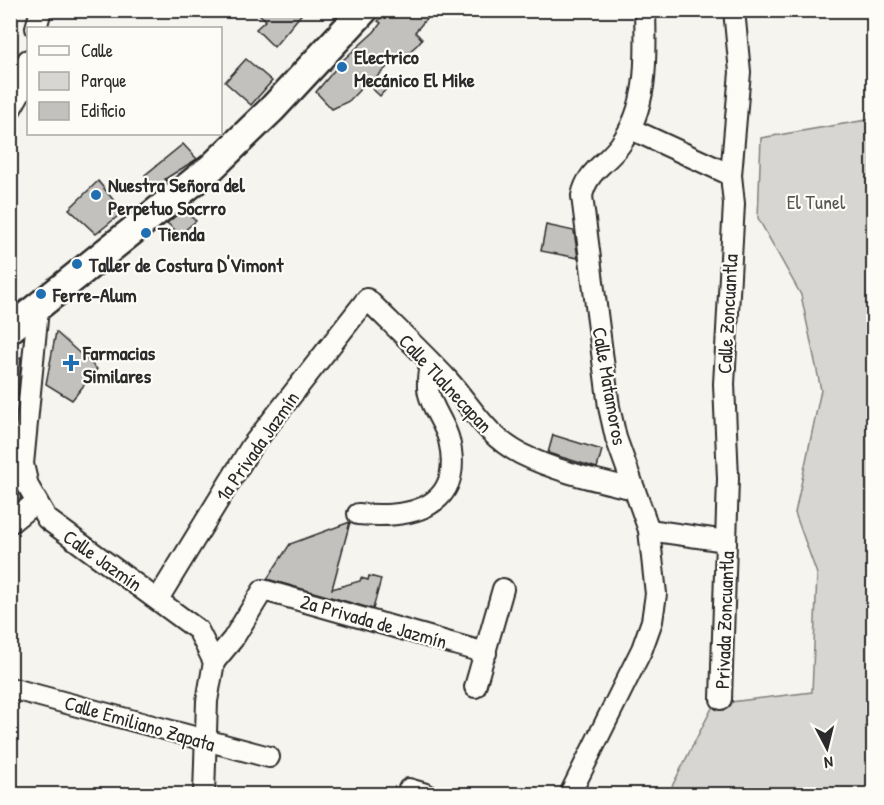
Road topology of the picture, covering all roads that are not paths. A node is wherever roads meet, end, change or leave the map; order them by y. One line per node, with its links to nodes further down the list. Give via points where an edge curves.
1 (41, 10): 5 (street)
2 (364, 10): 11 (main road, via 212,167)
3 (645, 10): 8 (street, Calle Matamoros, via 646,76)
4 (734, 10): 9 (street, Calle Zoncuantla, via 740,72)
5 (36, 27)
6 (27, 64): 7 (street, via 21,91)
7 (10, 110)
8 (632, 129): 9 (street); 14 (street, Calle Matamoros, via 591,173 582,196 609,406)
9 (731, 175): 19 (street, Calle Zoncuantla, via 734,204 724,384)
10 (367, 299): 13 (street, Calle Tlalnecapan); 21 (street, 1a Privada Jazmín, via 251,447)
11 (38, 309): 12 (main road); 15 (street, Calle Jazmín, via 23,464)
12 (10, 329)
13 (430, 362): 14 (street, Calle Tlalnecapan, via 482,425 521,454 564,472); 16 (street, via 428,392 448,438 453,463 448,484 435,502 416,513 387,517)
14 (634, 489): 18 (street, Calle Matamoros)
15 (36, 502): 17 (street); 21 (street, Calle Jazmín, via 47,519)
16 (358, 514)
17 (10, 523)
18 (650, 530): 19 (street); 30 (street, Calle Matamoros, via 656,594 652,621)
19 (726, 541): 26 (street, Privada Zoncuantla)
20 (503, 589): 22 (street)
21 (158, 599): 23 (street, Calle Jazmín, via 198,630)
22 (486, 653): 23 (street, 2a Privada de Jazmín, via 263,590); 24 (street)
23 (214, 662): 27 (street)
24 (475, 687)
25 (10, 688): 27 (street, Calle Emiliano Zapata)
26 (721, 699)
27 (204, 741): 28 (street, Calle Emiliano Zapata); 29 (street)
28 (269, 757)
29 (204, 795)
30 (570, 795)

